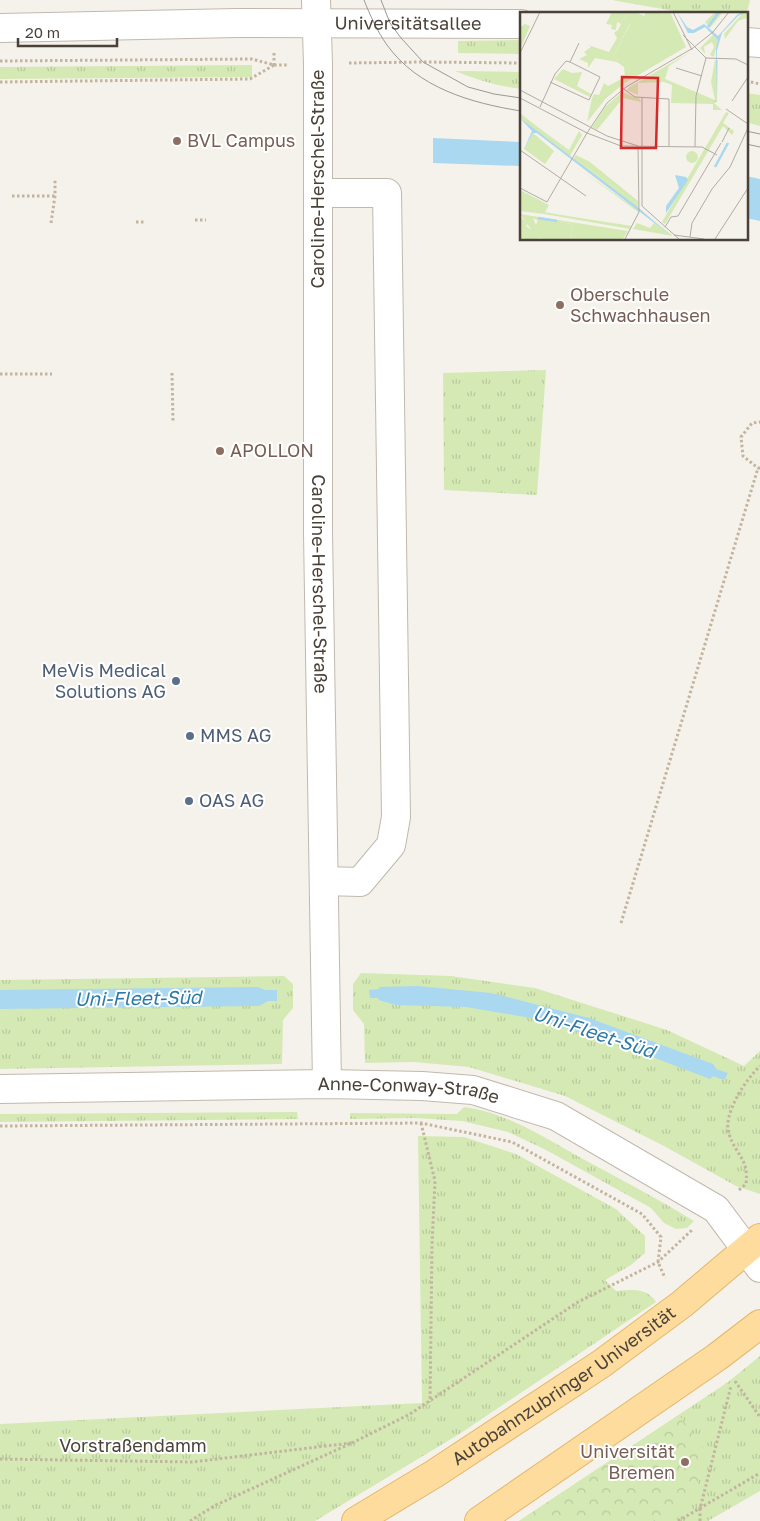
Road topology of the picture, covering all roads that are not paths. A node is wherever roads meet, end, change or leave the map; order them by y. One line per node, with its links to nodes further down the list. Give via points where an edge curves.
1 (316, 12): 2 (street, Universitätsallee); 3 (street, Universitätsallee, via 237,23); 4 (street, Caroline-Herschel-Straße)
2 (520, 24)
3 (0, 28)
4 (318, 193): 5 (street, Caroline-Herschel-Straße, via 318,533); 5 (street, via 387,193 396,818 391,845 360,882)
5 (324, 881): 6 (street, Caroline-Herschel-Straße)
6 (327, 1084): 7 (street, Anne-Conway-Straße); 8 (street, Anne-Conway-Straße, via 472,1090 556,1116 716,1209)
7 (0, 1089)
8 (756, 1252): 10 (main road, Autobahnzubringer Universität, via 601,1364 434,1474)
9 (760, 1324): 11 (main road)
10 (356, 1521)
11 (479, 1521)

